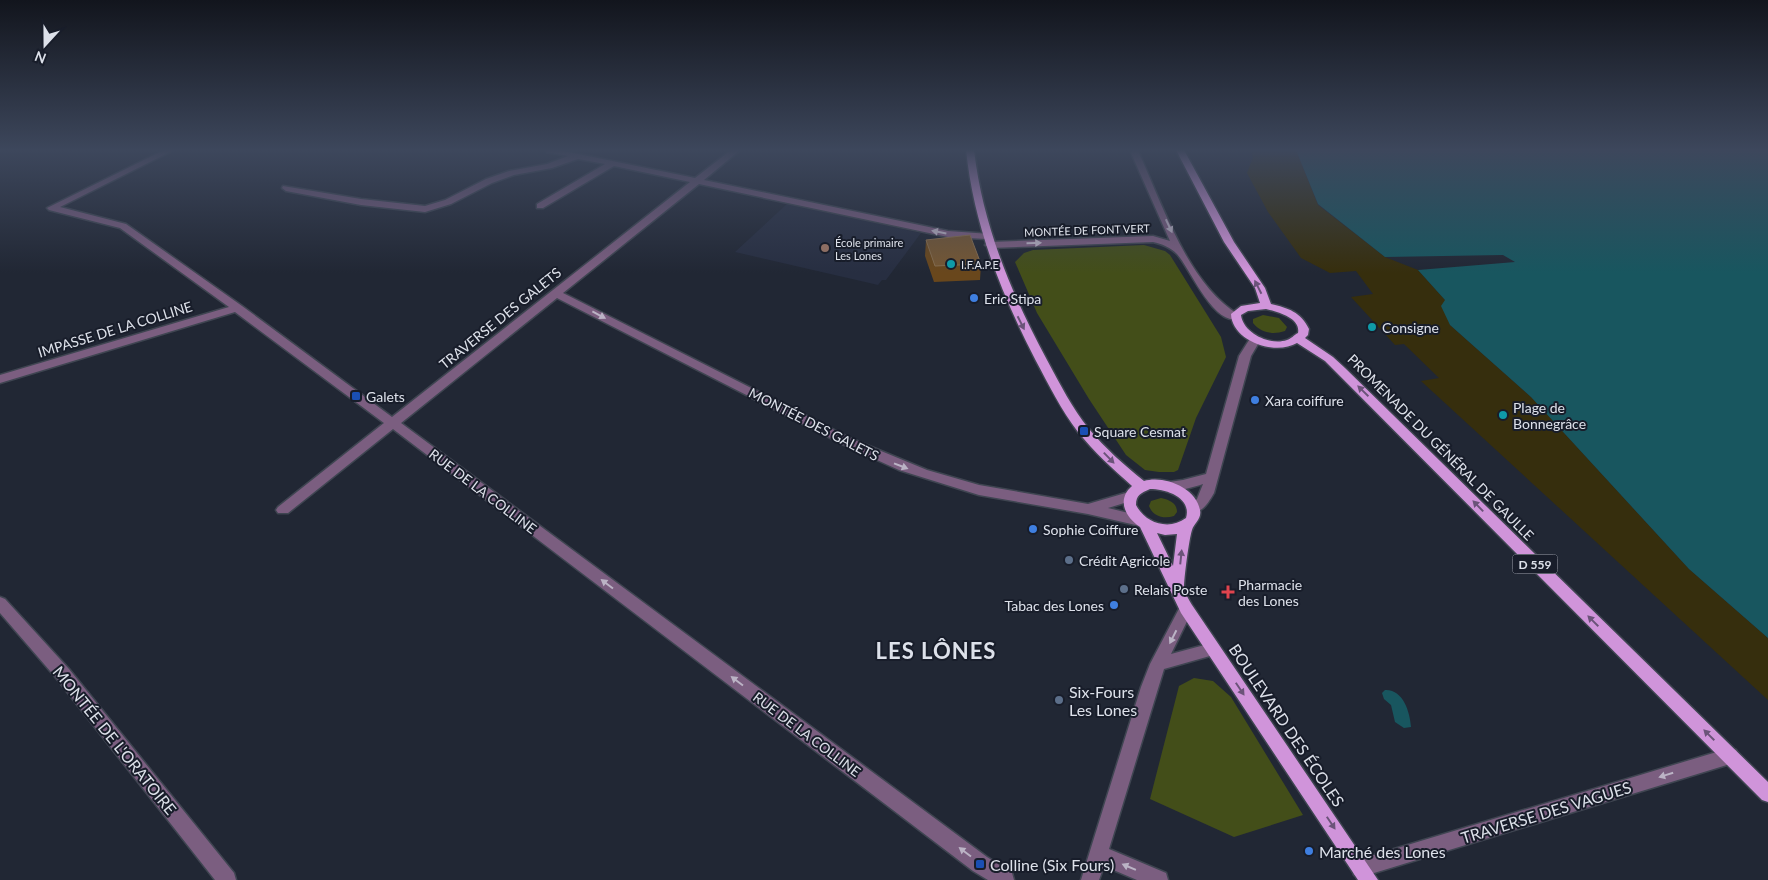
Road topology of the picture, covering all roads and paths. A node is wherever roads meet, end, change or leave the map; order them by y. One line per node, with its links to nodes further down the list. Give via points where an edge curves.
1 (86, 191): 15 (street, RUE DE LA COLLINE, via 52,208 123,226)
2 (302, 191): 3 (street, via 361,202 425,208 448,202)
3 (469, 191)
4 (565, 191): 10 (street)
5 (683, 191): 13 (street, TRAVERSE DES GALETS)
6 (744, 191): 11 (street, MONTÉE DE FONT VERT, one-way to 6)
7 (976, 191): 11 (main road)
8 (1153, 191): 12 (street, one-way to 12)
9 (1202, 191): 14 (main road, one-way to 9, via 1260,288)
10 (540, 206)
11 (988, 241): 12 (street, MONTÉE DE FONT VERT, one-way to 12, via 1153,240 1168,244); 22 (main road, one-way to 22, via 1016,312 1065,405 1104,453)
12 (1181, 253): 16 (street, via 1207,293 1226,314)
13 (556, 293): 20 (street, TRAVERSE DES GALETS); 25 (street, MONTÉE DES GALETS, one-way to 25, via 880,458 955,485)
14 (1266, 306): 16 (main road, via 1249,307); 18 (main road, via 1297,318 1304,329)
15 (238, 308): 19 (street, IMPASSE DE LA COLLINE); 20 (street, RUE DE LA COLLINE)
16 (1235, 317): 17 (main road, via 1239,328)
17 (1255, 339): 18 (main road, via 1284,344); 21 (street, via 1246,356)
18 (1299, 339): 35 (main road, PROMENADE DU GÉNÉRAL DE GAULLE / D 559, one-way to 18, via 1342,370)
19 (0, 379)
20 (393, 424): 27 (street, TRAVERSE DES GALETS); 40 (street, RUE DE LA COLLINE, one-way to 20)
21 (1210, 477): 23 (street); 26 (street, via 1207,493)
22 (1141, 486): 23 (main road); 24 (main road)
23 (1167, 486): 26 (main road, via 1184,494)
24 (1129, 497): 25 (street, MONTÉE DES GALETS); 28 (main road, via 1130,510)
25 (1089, 508): 28 (street, MONTÉE DES GALETS)
26 (1194, 508): 29 (main road, via 1191,522)
27 (283, 510)
28 (1143, 523): 29 (main road, via 1166,530); 30 (main road, BOULEVARD DES ÉCOLES)
29 (1185, 526): 30 (main road, one-way to 29)
30 (1177, 589): 32 (main road, BOULEVARD DES ÉCOLES)
31 (0, 603): 39 (street, MONTÉE DE L'ORATOIRE, via 62,674)
32 (1186, 609): 33 (main road, BOULEVARD DES ÉCOLES); 34 (street, one-way to 34)
33 (1212, 649): 34 (street); 38 (main road, BOULEVARD DES ÉCOLES, one-way to 38)
34 (1158, 664): 37 (street)
35 (1730, 756): 36 (main road, PROMENADE DU GÉNÉRAL DE GAULLE / D 559); 38 (street, TRAVERSE DES VAGUES, one-way to 38)
36 (1768, 794)
37 (1098, 854): 41 (street); 42 (street, one-way to 37)
38 (1365, 874)
39 (227, 880)
40 (1005, 880)
41 (1090, 880)
42 (1159, 880)

